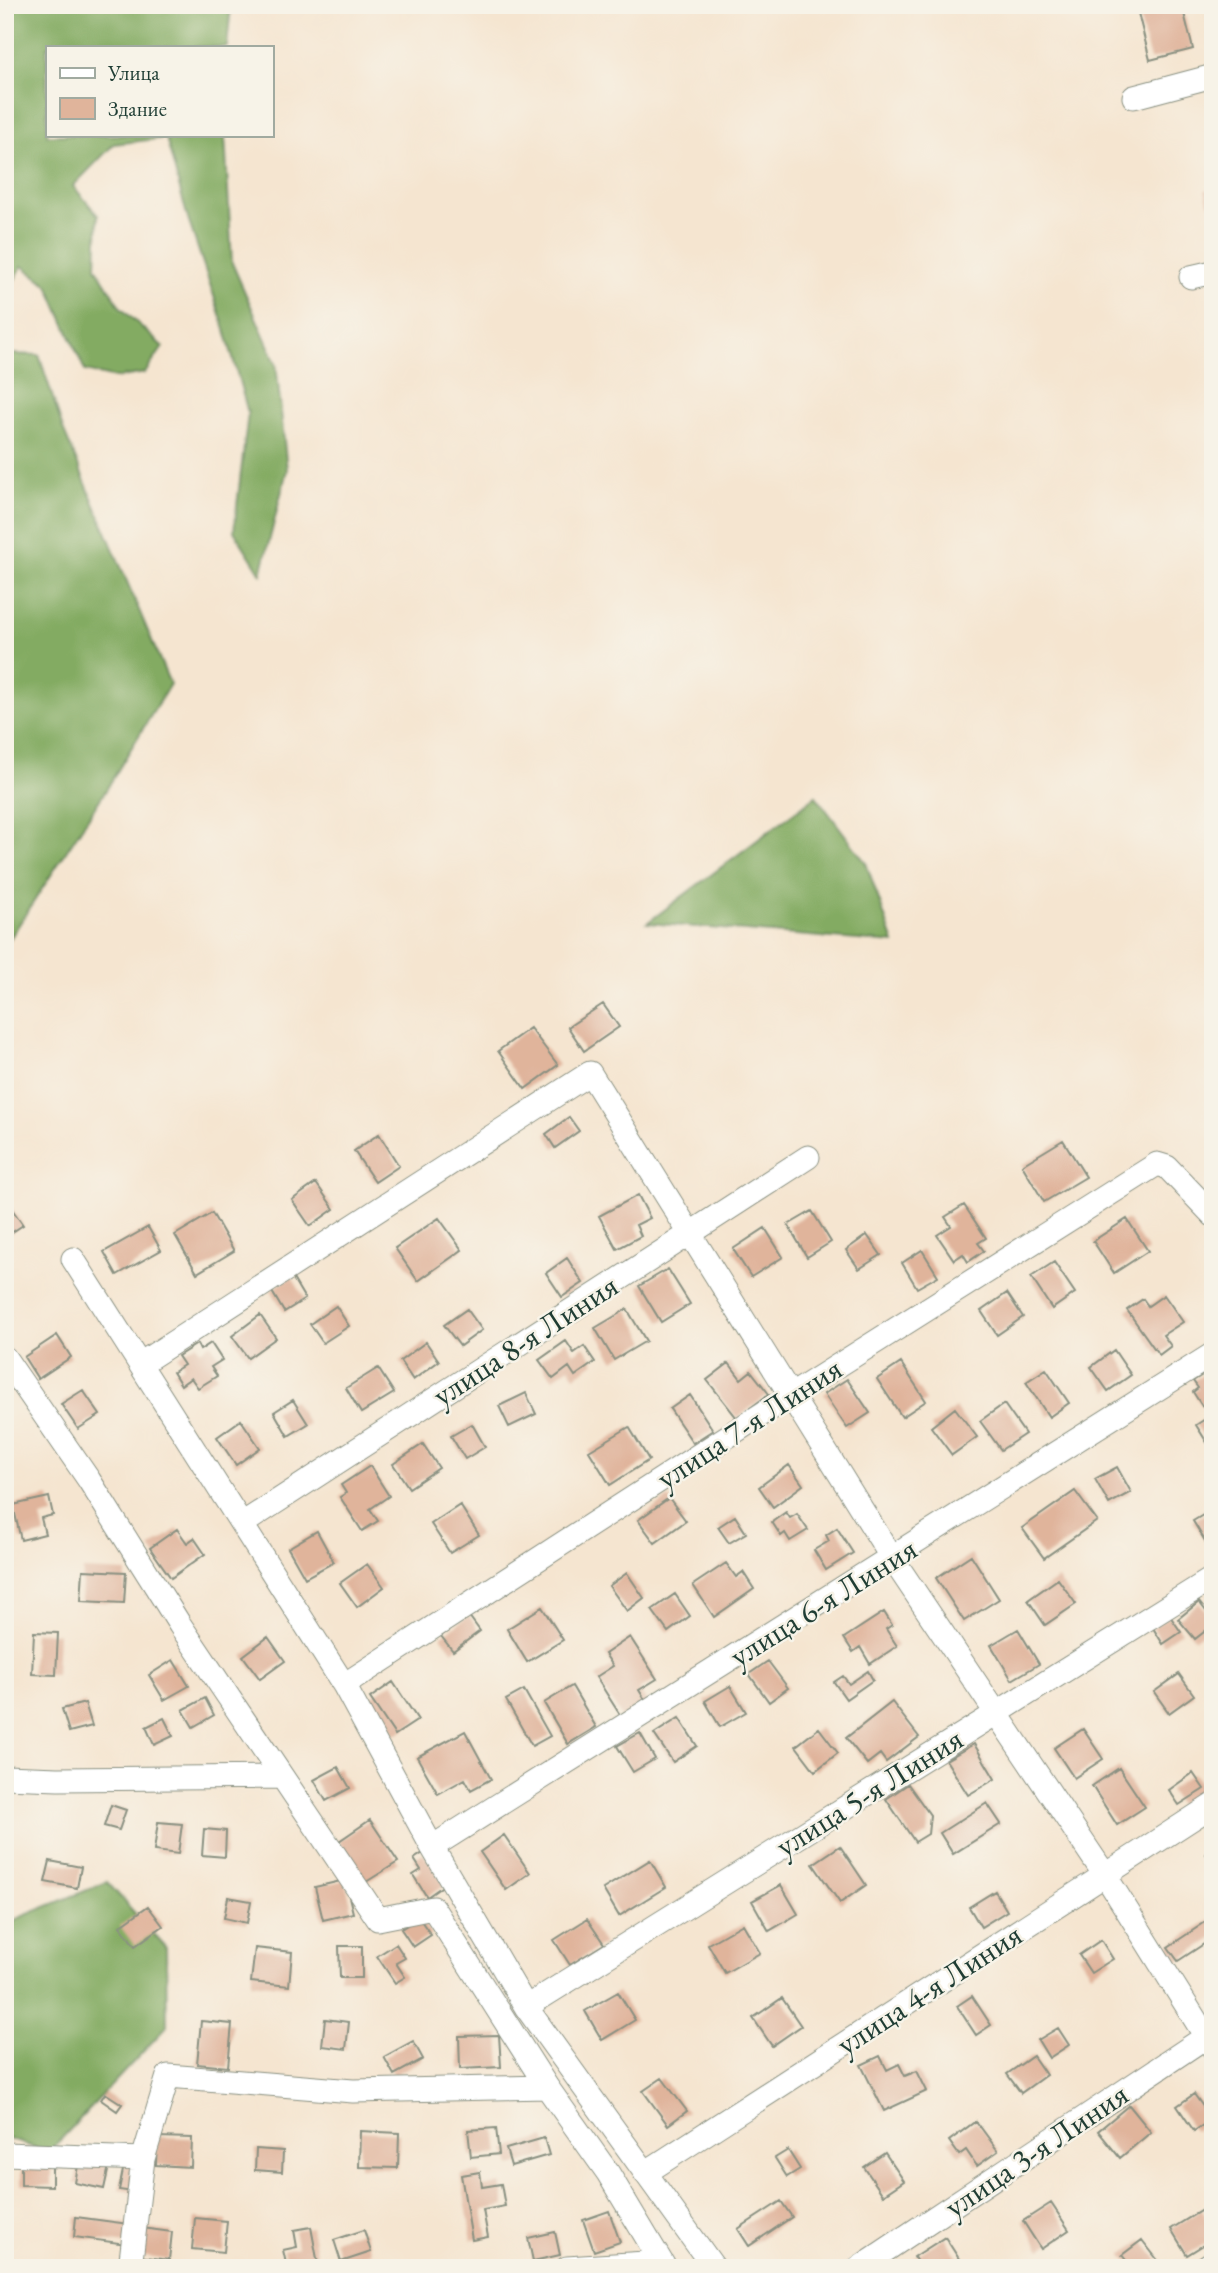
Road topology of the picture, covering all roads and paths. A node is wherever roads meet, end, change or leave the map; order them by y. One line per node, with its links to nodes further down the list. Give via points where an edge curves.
1 (1213, 76): 2 (street)
2 (1134, 97)
3 (808, 1157): 5 (street, улица 8-я Линия)
4 (1213, 1215): 10 (street, улица 7-я Линия, via 1167,1167 1157,1164)
5 (690, 1232): 9 (street, via 590,1073); 10 (street); 11 (street, улица 8-я Линия)
6 (73, 1259): 9 (street)
7 (1213, 1354): 12 (street, улица 6-я Линия)
8 (5, 1358): 17 (street)
9 (141, 1364): 11 (street)
10 (790, 1396): 12 (street); 14 (street, улица 7-я Линия)
11 (242, 1524): 14 (street)
12 (892, 1558): 15 (street); 19 (street, улица 6-я Линия)
13 (1213, 1578): 15 (street, улица 5-я Линия)
14 (344, 1685): 19 (street)
15 (995, 1714): 20 (street); 21 (street, улица 5-я Линия)
16 (5, 1777): 17 (street)
17 (281, 1777): 23 (street, via 378,1919 433,1908)
18 (1213, 1805): 20 (street, улица 4-я Линия)
19 (432, 1847): 21 (street)
20 (1105, 1875): 22 (street); 26 (street, улица 4-я Линия)
21 (526, 2007): 26 (street)
22 (1210, 2039): 32 (street, улица 3-я Линия)
23 (547, 2087): 25 (street, via 353,2091 168,2076); 28 (street, via 608,2174)
24 (5, 2154): 25 (street)
25 (143, 2159): 29 (street)
26 (645, 2173): 31 (street)
27 (1213, 2262): 33 (street)
28 (663, 2265): 30 (street)
29 (130, 2268)
30 (567, 2268)
31 (714, 2268)
32 (859, 2268)
33 (1203, 2268)

